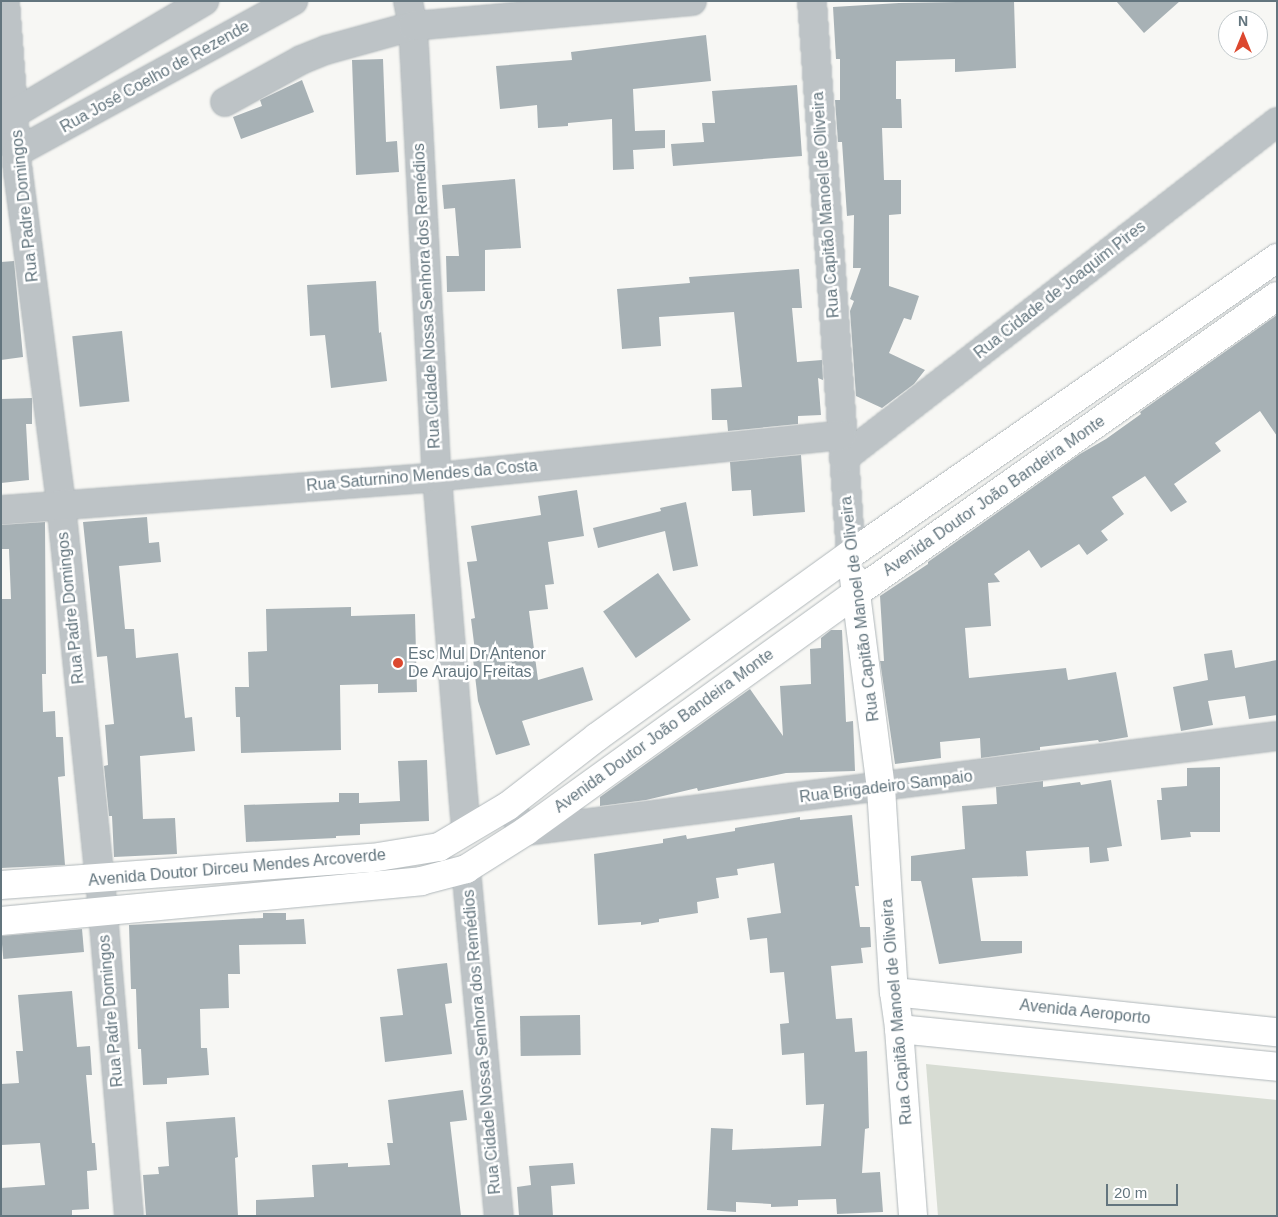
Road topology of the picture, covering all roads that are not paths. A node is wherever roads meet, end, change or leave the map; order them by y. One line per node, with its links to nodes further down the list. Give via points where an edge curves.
1 (5, 1): 8 (street, Rua Padre Domingos)
2 (204, 1): 8 (street)
3 (293, 1): 10 (street, Rua José Coelho de Rezende)
4 (692, 1): 6 (street)
5 (812, 1): 13 (street, Rua Capitão Manoel de Oliveira)
6 (411, 14): 7 (street, via 301,60); 14 (street, Rua Cidade Nossa Senhora dos Remédios)
7 (225, 102)
8 (8, 116): 10 (street, Rua Padre Domingos)
9 (1277, 122): 13 (street, Rua Cidade de Joaquim Pires)
10 (17, 152): 15 (street, Rua Padre Domingos)
11 (1277, 258): 17 (main road, Avenida Doutor João Bandeira Monte)
12 (1276, 299): 18 (main road, Avenida Doutor João Bandeira Monte)
13 (843, 446): 14 (street, Rua Saturnino Mendes da Costa); 17 (street, Rua Capitão Manoel de Oliveira)
14 (437, 477): 15 (street, Rua Saturnino Mendes da Costa); 24 (street, Rua Cidade Nossa Senhora dos Remédios)
15 (61, 504): 16 (street, Rua Saturnino Mendes da Costa); 28 (street, Rua Padre Domingos)
16 (1, 510)
17 (850, 554): 18 (main road, Rua Capitão Manoel de Oliveira); 20 (main road, Avenida Doutor João Bandeira Monte)
18 (856, 593): 21 (main road, Avenida Doutor João Bandeira Monte); 22 (main road, Rua Capitão Manoel de Oliveira)
19 (1277, 736): 22 (street, Rua Brigadeiro Sampaio)
20 (597, 737): 21 (main road); 23 (main road, Avenida Doutor João Bandeira Monte)
21 (621, 763): 25 (main road, Avenida Doutor João Bandeira Monte)
22 (881, 788): 25 (street, Rua Brigadeiro Sampaio); 33 (main road, Rua Capitão Manoel de Oliveira)
23 (508, 806): 24 (main road, Avenida Doutor João Bandeira Monte); 25 (street)
24 (466, 830): 26 (main road, Avenida Doutor Dirceu Mendes Arcoverde, via 440,847)
25 (526, 831): 27 (main road, Avenida Doutor João Bandeira Monte)
26 (372, 858): 28 (main road, Avenida Doutor Dirceu Mendes Arcoverde); 30 (main road)
27 (466, 869): 30 (main road, Avenida Doutor Dirceu Mendes Arcoverde, via 421,881); 38 (street, Rua Cidade Nossa Senhora dos Remédios)
28 (98, 879): 29 (main road, Avenida Doutor Dirceu Mendes Arcoverde); 31 (street, Rua Padre Domingos)
29 (1, 885)
30 (377, 886): 31 (main road, Avenida Doutor Dirceu Mendes Arcoverde)
31 (103, 913): 32 (main road, Avenida Doutor Dirceu Mendes Arcoverde); 37 (street, Rua Padre Domingos)
32 (1, 922)
33 (894, 992): 34 (main road, Rua Capitão Manoel de Oliveira); 35 (main road, Avenida Aeroporto)
34 (899, 1029): 36 (main road); 39 (main road, Rua Capitão Manoel de Oliveira)
35 (1277, 1032)
36 (1277, 1067)
37 (129, 1216)
38 (498, 1216)
39 (912, 1216)

